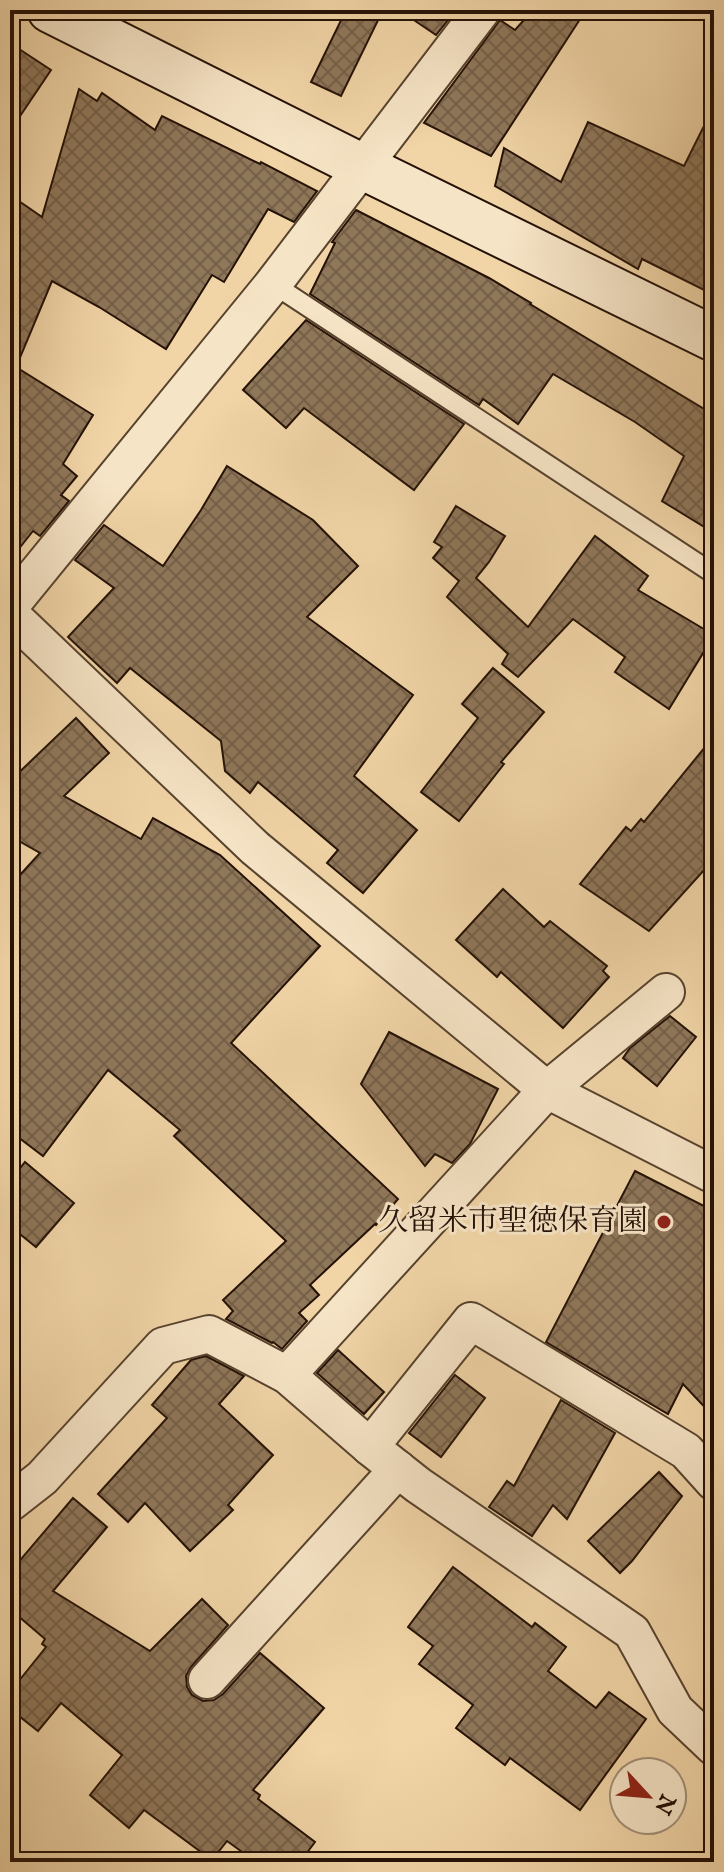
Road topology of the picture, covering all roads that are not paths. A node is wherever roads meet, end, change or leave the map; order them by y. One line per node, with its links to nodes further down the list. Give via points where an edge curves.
1 (482, 10): 3 (street)
2 (58, 11): 3 (street)
3 (363, 167): 4 (street); 5 (street)
4 (273, 284): 6 (lane); 7 (street)
5 (714, 339)
6 (714, 574)
7 (10, 606)
8 (10, 614): 10 (street, via 255,848)
9 (666, 992): 10 (street)
10 (547, 1090): 11 (street); 12 (street)
11 (714, 1175)
12 (287, 1375): 13 (street); 15 (street, via 209,1334 163,1346 42,1478)
13 (384, 1458): 14 (street, via 471,1321 686,1451); 16 (street); 17 (street, via 632,1632 675,1710)
14 (714, 1482)
15 (10, 1503)
16 (207, 1680)
17 (714, 1747)

